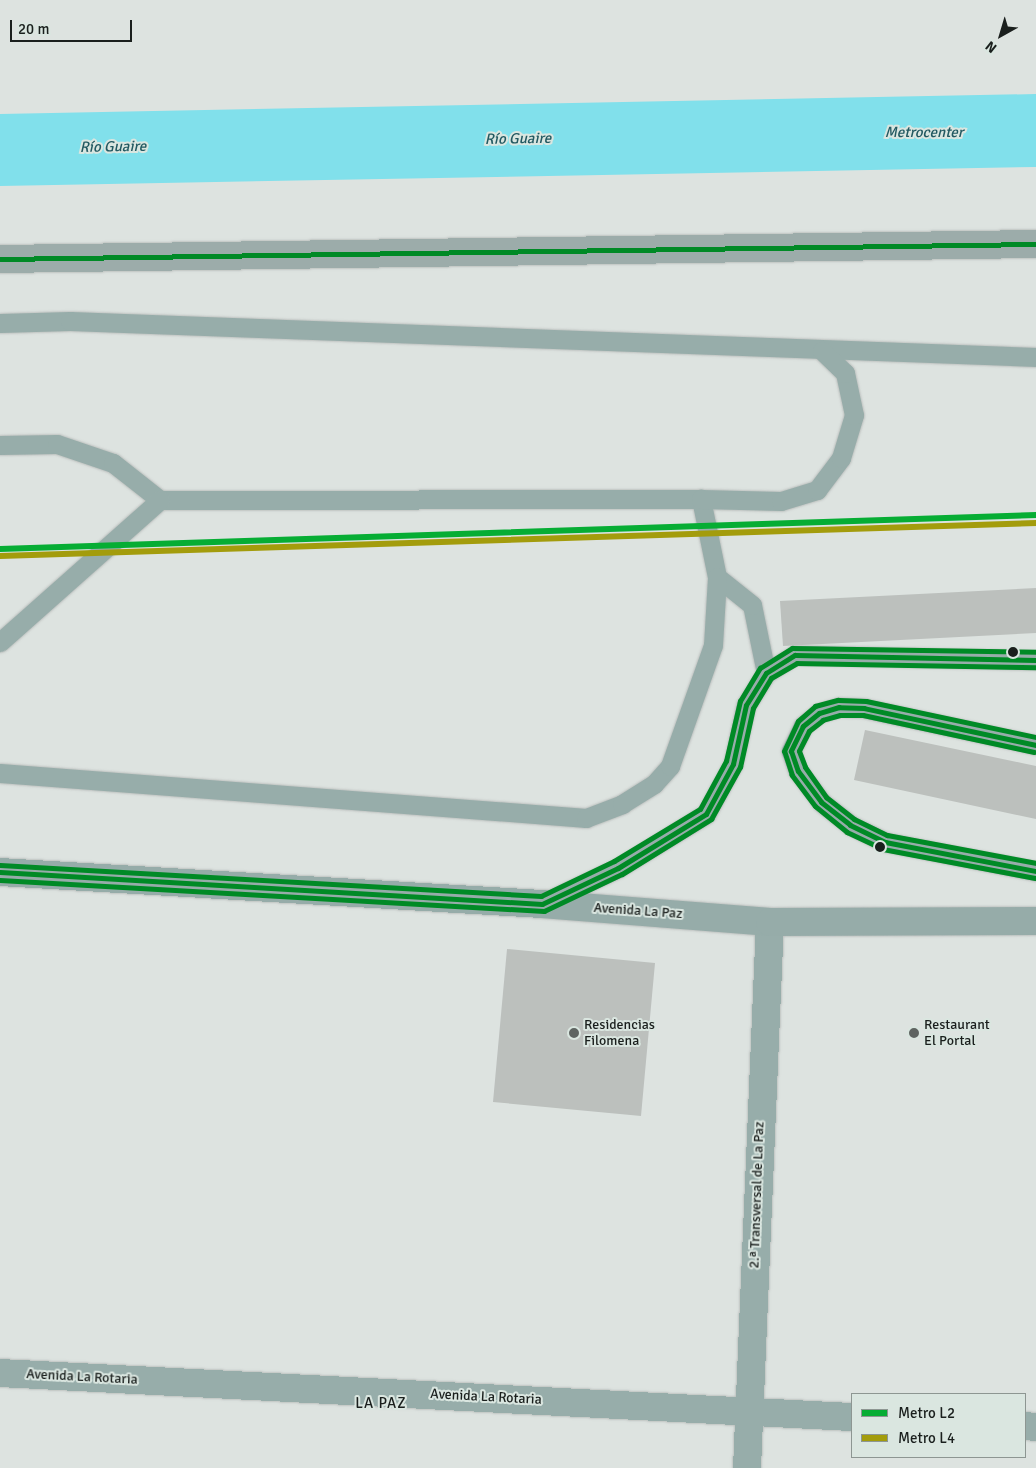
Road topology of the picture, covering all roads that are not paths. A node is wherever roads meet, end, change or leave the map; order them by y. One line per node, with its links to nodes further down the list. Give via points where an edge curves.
1 (1036, 244): 2 (highway, via 322,251)
2 (0, 259)
3 (0, 323): 4 (lane, via 70,321)
4 (822, 351): 5 (lane); 7 (lane, via 845,373 854,416 841,458 817,490 781,501)
5 (1036, 357)
6 (0, 445): 8 (lane, via 57,444 113,463)
7 (700, 499): 8 (lane); 9 (lane)
8 (160, 500): 10 (lane)
9 (717, 576): 12 (lane, via 752,605); 14 (lane, via 713,645 670,766 654,784 630,799 586,818)
10 (0, 642)
11 (1036, 660): 12 (lane, via 795,654)
12 (766, 673): 17 (lane, via 746,705 733,764 706,814 618,868)
13 (1036, 745): 15 (lane, via 864,708 839,707 819,713 802,726 791,751 798,771 821,802 850,825 885,842)
14 (0, 773)
15 (1036, 871)
16 (0, 872): 17 (main road, Avenida La Paz)
17 (542, 904): 19 (main road, Avenida La Paz)
18 (1036, 921): 19 (main road, Avenida La Paz)
19 (770, 922): 21 (street, 2.ª Transversal de La Paz)
20 (0, 1373): 21 (street, Avenida La Rotaria)
21 (749, 1411): 22 (street, Avenida La Rotaria); 23 (street, 2.ª Transversal de La Paz)
22 (851, 1417)
23 (747, 1468)

